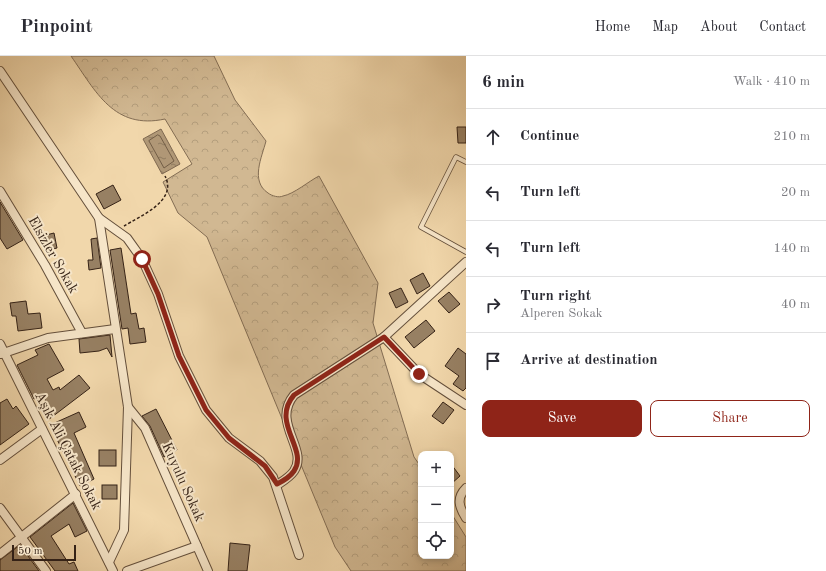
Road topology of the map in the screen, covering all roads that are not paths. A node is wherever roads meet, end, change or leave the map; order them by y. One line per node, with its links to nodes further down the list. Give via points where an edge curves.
1 (0, 71): 4 (street)
2 (466, 162): 5 (lane, via 456,157 421,227)
3 (0, 191): 8 (street, Elsizler Sokak)
4 (100, 218): 7 (street); 16 (street, via 127,238 148,270 179,356 206,410 229,438 265,466)
5 (466, 252)
6 (466, 262): 9 (street)
7 (115, 329): 8 (street); 13 (street)
8 (82, 333): 11 (street, via 48,338)
9 (384, 337): 12 (street, via 419,374); 16 (street, via 291,399 286,418 297,463 292,474)
10 (0, 344): 11 (street, Aşık Ali Çatak Sokak)
11 (2, 353): 14 (street, Aşık Ali Çatak Sokak)
12 (464, 401)
13 (128, 407): 22 (street, Kuyulu Sokak, via 145,428); 25 (street, via 124,530)
14 (42, 429): 15 (street); 18 (street, Aşık Ali Çatak Sokak)
15 (0, 460)
16 (277, 484): 24 (street)
17 (466, 488): 20 (street, via 459,503)
18 (76, 494): 21 (street); 25 (street, Aşık Ali Çatak Sokak)
19 (0, 508): 21 (street)
20 (466, 518)
21 (22, 538): 23 (street); 26 (street)
22 (197, 546): 28 (street); 29 (street, Kuyulu Sokak)
23 (0, 554)
24 (299, 555)
25 (109, 562): 27 (street, Aşık Ali Çatak Sokak)
26 (46, 571)
27 (112, 571)
28 (127, 571)
29 (208, 571)

